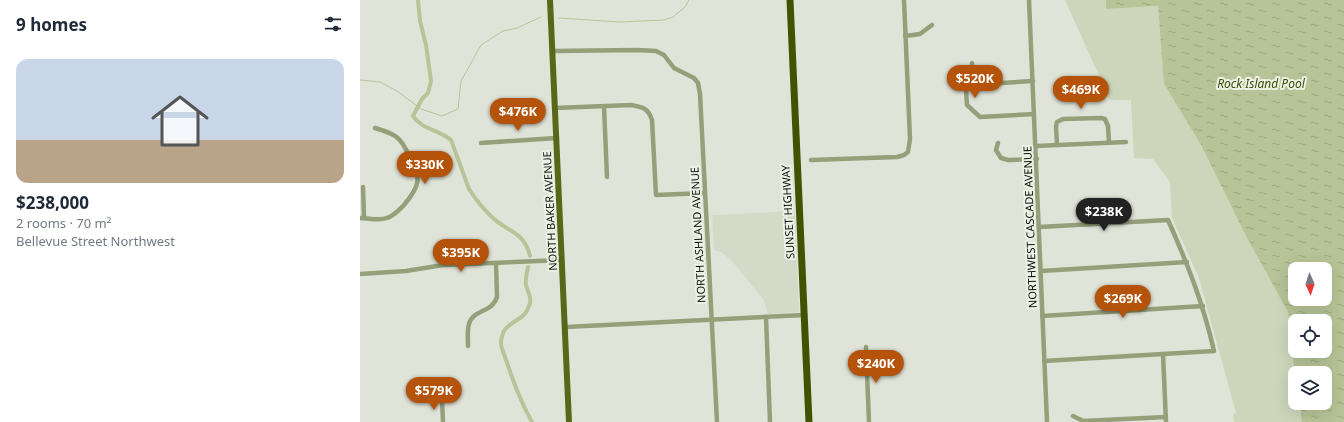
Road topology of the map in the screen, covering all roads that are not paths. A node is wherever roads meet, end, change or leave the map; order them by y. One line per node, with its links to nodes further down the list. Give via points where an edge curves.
1 (550, 0): 7 (main road, NORTH BAKER AVENUE)
2 (790, 0): 35 (highway, SUNSET HIGHWAY)
3 (904, 0): 6 (street)
4 (1030, 0): 9 (street, NORTHWEST CASCADE AVENUE)
5 (932, 25): 6 (street, via 920,34)
6 (905, 36): 23 (street, via 909,150 904,156)
7 (553, 51): 12 (main road, NORTH BAKER AVENUE); 26 (street, NORTH ASHLAND AVENUE, via 650,50 660,53 674,68 694,78 699,88)
8 (972, 63): 10 (street)
9 (1033, 81): 10 (street); 13 (street, NORTHWEST CASCADE AVENUE)
10 (973, 85): 13 (street, via 966,90 967,105 980,117)
11 (604, 107): 12 (street); 24 (street); 26 (street, via 642,106 649,112 652,120 656,195)
12 (555, 108): 15 (main road, NORTH BAKER AVENUE)
13 (1034, 114): 20 (street, NORTHWEST CASCADE AVENUE)
14 (375, 128): 27 (street, via 399,139 412,161 418,180 417,188 394,215 376,219)
15 (556, 138): 17 (street); 29 (main road, NORTH BAKER AVENUE)
16 (1126, 142): 19 (street)
17 (482, 143)
18 (998, 143): 22 (street, via 996,150 1001,158)
19 (1109, 143): 21 (street); 21 (street, via 1105,119 1063,119 1056,126)
20 (1036, 146): 21 (street); 22 (street, NORTHWEST CASCADE AVENUE)
21 (1057, 146)
22 (1037, 159): 28 (street, NORTHWEST CASCADE AVENUE)
23 (811, 160)
24 (607, 177)
25 (363, 187): 27 (street)
26 (705, 193): 38 (street, NORTH ASHLAND AVENUE)
27 (362, 218)
28 (1039, 227): 30 (street, via 1168,220); 32 (street, NORTHWEST CASCADE AVENUE)
29 (562, 260): 31 (street); 39 (main road, NORTH BAKER AVENUE)
30 (1187, 262): 32 (street); 34 (street)
31 (496, 264): 33 (street); 40 (street, via 496,301 471,319)
32 (1041, 270): 36 (street, NORTHWEST CASCADE AVENUE)
33 (360, 274)
34 (1203, 306): 36 (street); 42 (street, via 1214,351)
35 (804, 315): 37 (street); 51 (highway, SUNSET HIGHWAY)
36 (1042, 316): 43 (street, NORTHWEST CASCADE AVENUE)
37 (766, 317): 38 (street); 50 (street)
38 (712, 320): 39 (street); 49 (street, NORTH ASHLAND AVENUE)
39 (566, 327): 48 (main road, NORTH BAKER AVENUE)
40 (468, 346)
41 (866, 348): 52 (street)
42 (1163, 354): 43 (street); 46 (street)
43 (1044, 361): 54 (street, NORTHWEST CASCADE AVENUE)
44 (442, 399): 47 (street)
45 (1073, 416): 46 (street, via 1083,421)
46 (1166, 419)
47 (443, 422)
48 (569, 422)
49 (717, 422)
50 (770, 422)
51 (809, 422)
52 (869, 422)
53 (1042, 422): 54 (street)
54 (1047, 422)

